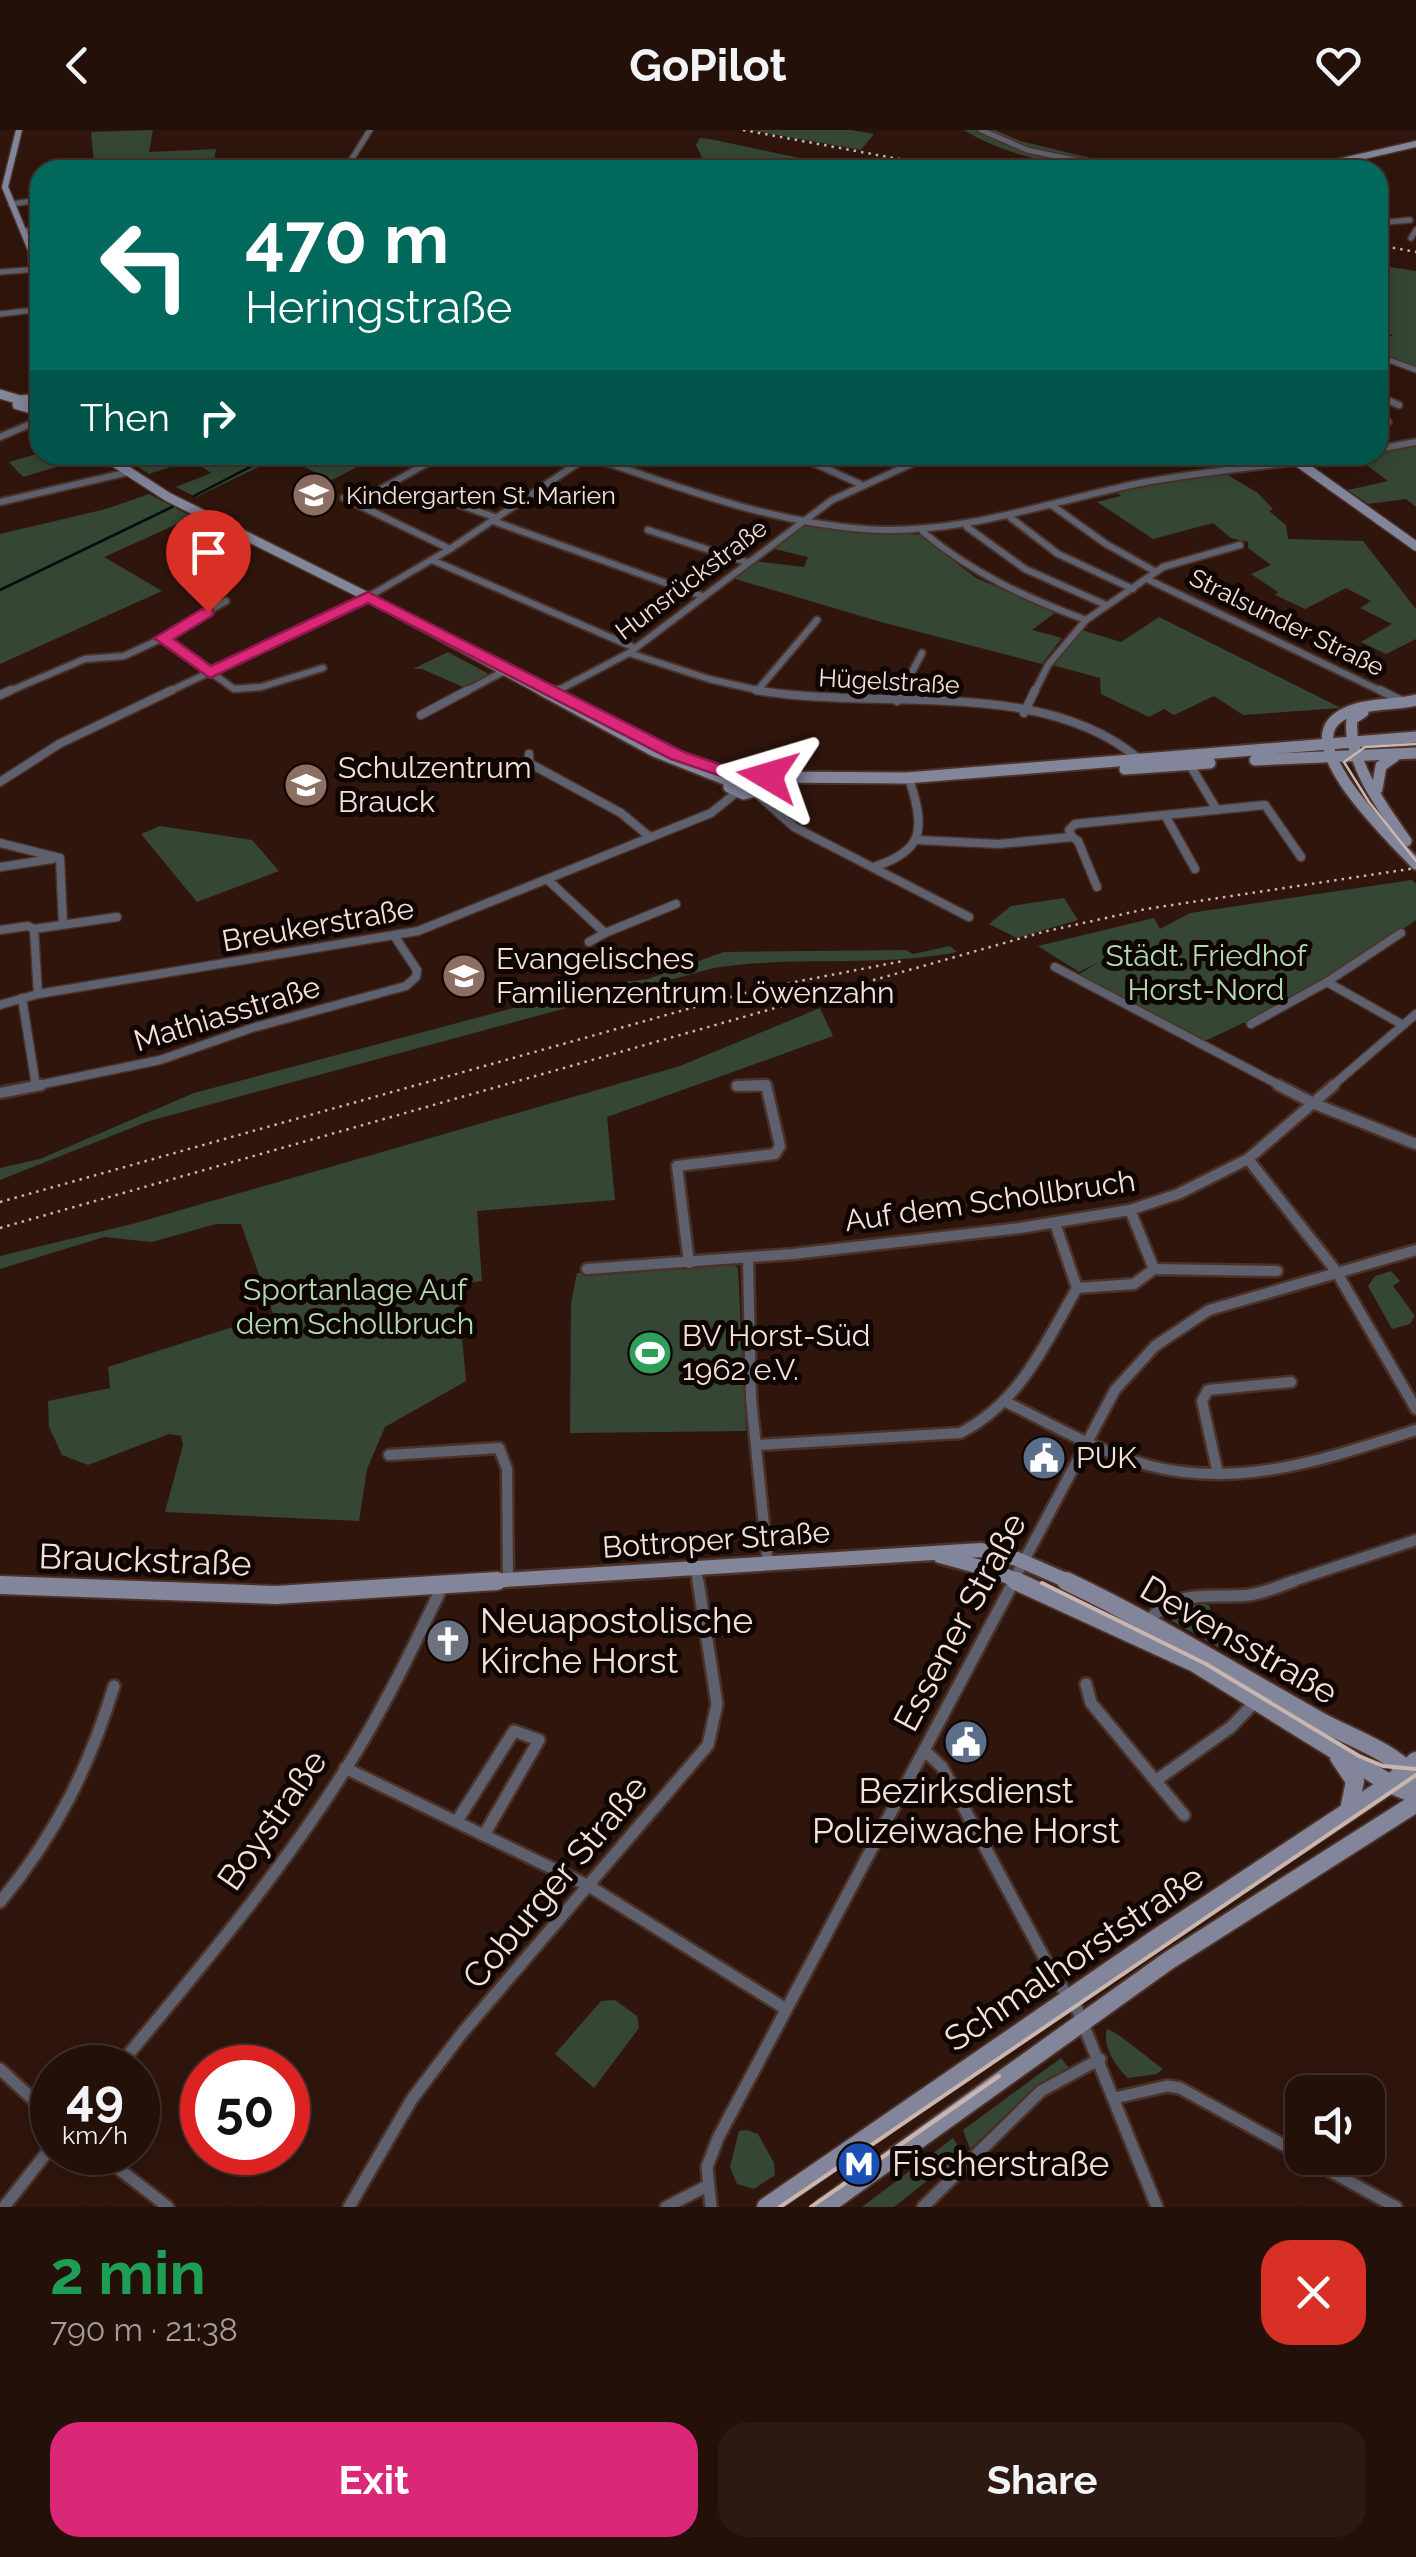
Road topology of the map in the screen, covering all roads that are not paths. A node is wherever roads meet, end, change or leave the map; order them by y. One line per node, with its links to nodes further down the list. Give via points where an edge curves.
1 (18, 130): 8 (main road)
2 (370, 130): 5 (street)
3 (982, 130): 6 (street, via 1027,150)
4 (1416, 144): 7 (main road)
5 (350, 160)
6 (1074, 160)
7 (1347, 160)
8 (3, 194): 10 (main road)
9 (30, 201): 10 (street)
10 (11, 204): 15 (main road)
11 (1410, 220): 12 (street)
12 (1388, 222)
13 (30, 230): 15 (street)
14 (1416, 230): 16 (street)
15 (24, 231): 17 (main road)
16 (1410, 238)
17 (30, 250)
18 (30, 270): 19 (street)
19 (0, 272)
20 (30, 310): 21 (street)
21 (0, 314)
22 (1388, 360): 23 (street)
23 (1393, 362): 24 (street); 25 (street)
24 (1388, 365)
25 (1416, 370)
26 (0, 394): 28 (main road, via 20,400 18,406)
27 (1388, 401): 29 (street)
28 (30, 404)
29 (1399, 405)
30 (30, 424): 31 (street)
31 (0, 438)
32 (1416, 442): 33 (street)
33 (1388, 447)
34 (118, 465): 43 (main road)
35 (127, 465): 63 (main road)
36 (424, 465): 48 (street)
37 (573, 465): 51 (street)
38 (620, 465): 52 (street)
39 (818, 465): 44 (street)
40 (907, 465): 44 (street, Hunsrückstraße)
41 (1284, 465): 49 (street, via 1144,483)
42 (1303, 465): 57 (main road)
43 (129, 472): 46 (street); 63 (main road)
44 (860, 484): 52 (street, Hunsrückstraße)
45 (344, 498): 48 (street)
46 (0, 502)
47 (448, 502): 51 (street)
48 (356, 504): 58 (street)
49 (1053, 506): 50 (street); 61 (street)
50 (1010, 518): 53 (street); 64 (street, via 1058,554)
51 (495, 519): 58 (street); 65 (street)
52 (800, 521): 55 (street); 60 (street, Hunsrückstraße)
53 (966, 527): 55 (street); 68 (street, via 1025,569)
54 (648, 530): 60 (street)
55 (922, 531): 70 (street, via 980,576)
56 (1240, 546): 61 (street, via 1180,559)
57 (1416, 546)
58 (450, 549): 59 (street)
59 (432, 560): 66 (street); 72 (street, Hügelstraße)
60 (746, 562): 65 (street, Hunsrückstraße)
61 (1156, 572): 62 (street)
62 (1149, 580): 64 (street); 81 (street, Stralsunder Straße)
63 (344, 584): 66 (main road)
64 (1133, 589): 68 (street)
65 (702, 596): 72 (street, Hunsrückstraße)
66 (368, 597): 75 (main road); 76 (street)
67 (226, 601): 71 (street)
68 (1106, 605): 70 (street)
69 (817, 620): 77 (street)
70 (1086, 620): 83 (street, via 1048,665)
71 (162, 638): 76 (street); 79 (street, via 124,656 85,659)
72 (632, 650): 77 (street, Hügelstraße); 78 (street, Hunsrückstraße)
73 (922, 653): 80 (street)
74 (323, 668): 76 (street, via 246,691)
75 (508, 669): 78 (main road); 84 (street)
76 (210, 673): 96 (street, via 59,744)
77 (757, 691): 80 (street, Hügelstraße)
78 (553, 693): 95 (main road, via 654,751)
79 (0, 695)
80 (897, 701): 83 (street, Hügelstraße)
81 (1413, 703): 82 (main road)
82 (1375, 709): 86 (main road, via 1352,719); 87 (main road, via 1335,719 1327,728)
83 (1024, 712): 92 (street, Hügelstraße, via 1094,730)
84 (420, 716)
85 (1416, 737): 86 (main road)
86 (1352, 742): 87 (main road); 91 (main road)
87 (1329, 750): 91 (main road); 92 (main road); 93 (main road); 110 (main road, via 1355,796)
88 (1416, 753): 90 (main road)
89 (528, 754): 104 (street, via 529,763)
90 (1400, 754): 91 (main road); 99 (main road, via 1381,766)
91 (1356, 756): 99 (main road)
92 (1148, 762): 93 (main road); 94 (main road)
93 (1190, 765): 102 (street)
94 (1090, 767): 97 (main road); 98 (main road)
95 (730, 776): 97 (main road, via 752,769); 100 (main road, via 728,787)
96 (0, 782)
97 (768, 782): 98 (main road); 101 (main road)
98 (910, 785): 106 (street, via 922,818)
99 (1377, 789): 110 (main road)
100 (737, 792): 101 (main road); 104 (street, Breukerstraße, via 711,813)
101 (756, 793): 111 (street, via 788,822)
102 (1217, 810): 103 (street); 109 (street, via 1265,805)
103 (1165, 815): 105 (street, via 1075,824 1068,830); 113 (street)
104 (650, 837): 114 (street, Breukerstraße)
105 (1072, 837): 106 (street, via 999,844); 115 (street)
106 (917, 840): 111 (street, via 896,861)
107 (0, 843): 108 (street)
108 (60, 858): 112 (street); 119 (street)
109 (1301, 858)
110 (1414, 858)
111 (876, 866): 118 (street, via 887,878)
112 (0, 867)
113 (1196, 869)
114 (548, 880): 123 (street); 124 (street, Breukerstraße)
115 (1097, 886)
116 (676, 904): 123 (street)
117 (117, 916): 119 (street)
118 (968, 917)
119 (63, 924): 120 (street)
120 (34, 929): 121 (street); 128 (street)
121 (0, 930)
122 (1401, 932): 127 (street)
123 (606, 933): 125 (street)
124 (395, 937): 128 (street, Breukerstraße); 134 (street, Mathiasstraße, via 417,970 406,986 176,1056)
125 (589, 942)
126 (1054, 967): 137 (street)
127 (1327, 982): 132 (street); 133 (street)
128 (38, 994): 129 (street, Breukerstraße)
129 (22, 998): 130 (street, Breukerstraße); 134 (street)
130 (0, 1004)
131 (1416, 1014): 133 (street, Auf dem Schollbruch)
132 (1251, 1024)
133 (1403, 1024): 137 (street, Auf dem Schollbruch)
134 (36, 1086): 136 (street, Mathiasstraße)
135 (737, 1086): 144 (street, via 766,1084 780,1146 775,1154 677,1166)
136 (0, 1093)
137 (1315, 1104): 138 (street); 139 (street, Auf dem Schollbruch)
138 (1416, 1144)
139 (1248, 1159): 140 (street, Auf dem Schollbruch); 147 (street)
140 (1130, 1210): 141 (street, Auf dem Schollbruch); 146 (street)
141 (1055, 1223): 143 (street, Auf dem Schollbruch); 149 (street)
142 (1416, 1250): 147 (street, Essener Straße)
143 (748, 1258): 144 (street, Auf dem Schollbruch); 155 (street)
144 (689, 1263): 145 (street, Auf dem Schollbruch)
145 (587, 1269)
146 (1154, 1269): 148 (street); 149 (street, via 1134,1284)
147 (1336, 1270): 152 (street); 154 (street, Essener Straße, via 1209,1310 1178,1327 1135,1365)
148 (1277, 1271)
149 (1077, 1288): 151 (street)
150 (1290, 1382): 157 (street, via 1204,1394)
151 (1008, 1403): 154 (street); 155 (street, via 960,1433)
152 (1416, 1409)
153 (1416, 1430): 157 (street, via 1282,1469)
154 (1090, 1440): 157 (street, via 1151,1466); 160 (street, Essener Straße)
155 (758, 1446): 161 (street)
156 (388, 1455): 164 (street, via 499,1448 507,1470)
157 (1218, 1474)
158 (1416, 1540): 168 (street, via 1252,1596 1182,1596)
159 (928, 1553): 160 (main road, Bottroper Straße, via 980,1550); 161 (main road, Bottroper Straße); 163 (main road, Bottroper Straße)
160 (1026, 1562): 163 (street, Essener Straße); 168 (main road, Devensstraße)
161 (768, 1565): 162 (main road, Bottroper Straße)
162 (696, 1569): 164 (main road, Bottroper Straße); 185 (street, Coburger Straße, via 717,1704 708,1745)
163 (1016, 1580): 169 (main road, Devensstraße); 174 (street, Essener Straße)
164 (508, 1581): 166 (main road, Bottroper Straße)
165 (0, 1585): 167 (main road, Brauckstraße)
166 (443, 1585): 167 (main road, Bottroper Straße); 175 (street, Boystraße)
167 (287, 1594)
168 (1148, 1621): 169 (street); 176 (main road, Devensstraße)
169 (1142, 1638): 172 (main road, Devensstraße)
170 (1086, 1684): 177 (street, via 1092,1704)
171 (114, 1686): 186 (street, via 68,1812)
172 (1257, 1700): 173 (main road, Devensstraße); 177 (street)
173 (1298, 1724): 178 (main road, Devensstraße); 181 (main road, Devensstraße, via 1351,1768 1356,1795)
174 (925, 1750): 187 (street, via 942,1767); 188 (street, Essener Straße)
175 (345, 1768): 183 (street); 190 (street, Boystraße, via 272,1876)
176 (1414, 1770): 178 (main road, Schmalhorststraße)
177 (1158, 1779): 182 (street)
178 (1390, 1784): 179 (main road, Devensstraße); 181 (main road, Schmalhorststraße)
179 (1416, 1795)
180 (1416, 1803): 189 (main road, Schmalhorststraße, via 1313,1864)
181 (1348, 1812): 187 (main road, Schmalhorststraße)
182 (1184, 1815)
183 (457, 1821): 184 (street); 184 (street, via 514,1731 539,1740)
184 (484, 1834): 185 (street)
185 (589, 1886): 188 (street); 202 (street, Coburger Straße, via 412,2098)
186 (0, 1902)
187 (1069, 1997): 189 (street); 205 (main road, Schmalhorststraße)
188 (786, 2009): 199 (street, Essener Straße, via 718,2138)
189 (1084, 2024): 191 (street); 206 (main road, Schmalhorststraße)
190 (136, 2045)
191 (1100, 2059): 194 (street); 207 (street, via 1040,2091)
192 (0, 2069): 193 (street)
193 (30, 2096)
194 (1115, 2098): 195 (street, via 1180,2088); 208 (street)
195 (1285, 2146)
196 (30, 2174): 200 (street)
197 (127, 2175): 201 (street)
198 (1338, 2175): 209 (street)
199 (707, 2186): 203 (street); 204 (street, Essener Straße)
200 (4, 2207)
201 (168, 2207)
202 (348, 2207)
203 (666, 2207)
204 (711, 2207)
205 (766, 2207)
206 (824, 2207)
207 (923, 2207)
208 (1157, 2207)
209 (1396, 2207)

